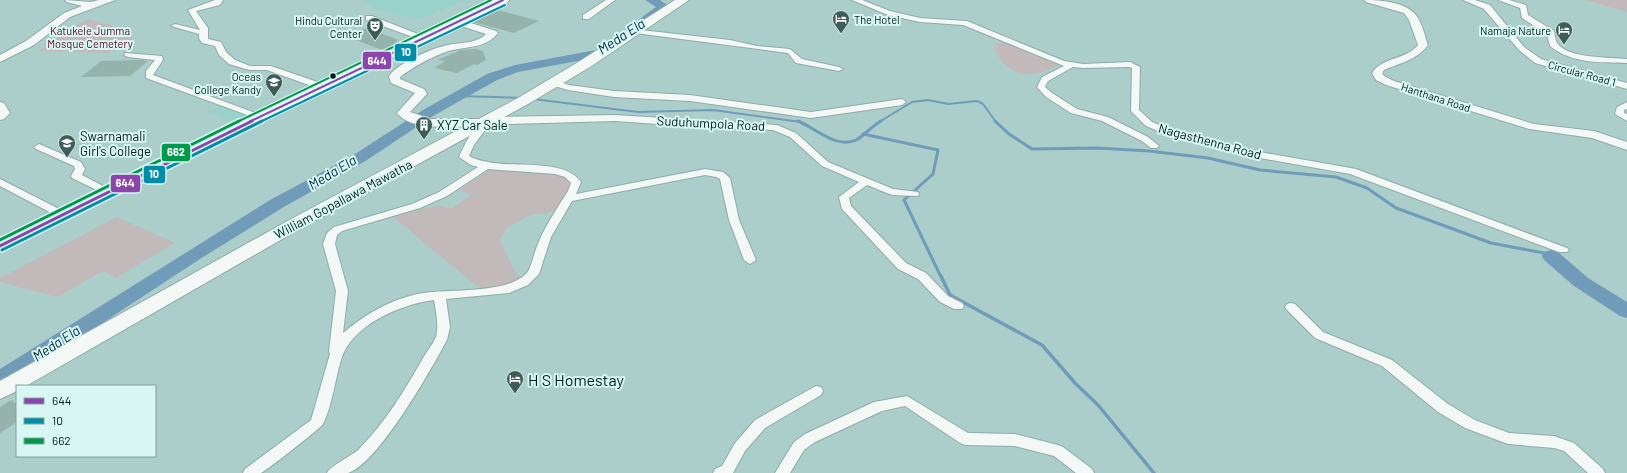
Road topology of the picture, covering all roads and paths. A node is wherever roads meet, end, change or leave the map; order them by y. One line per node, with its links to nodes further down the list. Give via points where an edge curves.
1 (70, 0): 11 (street)
2 (110, 0): 11 (street)
3 (219, 0): 17 (street, via 217,3 192,10 204,28)
4 (503, 0): 14 (highway)
5 (611, 0): 12 (street)
6 (683, 0): 16 (main road, William Gopallawa Mawatha)
7 (856, 0): 22 (street, Nagasthenna Road, via 888,13 920,20 964,23 1051,60)
8 (1369, 0): 35 (street, Hanthana Road, via 1407,12 1414,19 1423,45 1413,54 1380,68 1377,73 1380,78 1533,128 1594,135)
9 (1467, 0): 25 (street, Circular Road 1, via 1487,8 1514,43 1538,61)
10 (1502, 0): 21 (street, via 1523,7 1525,16 1551,34 1553,44 1565,53 1584,58)
11 (91, 5): 20 (street, via 68,15 30,43)
12 (586, 17)
13 (369, 18): 18 (street)
14 (458, 22): 18 (highway); 33 (street, via 493,33 485,41 442,50 423,58 394,76 395,82 420,91 421,94 403,113 422,122)
15 (175, 26): 17 (street)
16 (635, 31): 23 (street, via 790,51 799,61); 24 (main road, William Gopallawa Mawatha)
17 (203, 33): 26 (street, via 205,41 218,44 222,53 232,62 249,68 268,68)
18 (424, 38): 26 (highway)
19 (128, 55): 31 (street, via 159,58 149,76)
20 (3, 56)
21 (1627, 61)
22 (1071, 65): 34 (street, via 1045,79 1041,87 1074,110 1105,119); 45 (street, Nagasthenna Road, via 1124,63 1136,67 1135,111 1149,124 1161,129 1260,155 1352,172)
23 (839, 69)
24 (553, 83): 27 (street, via 614,94 690,98 811,115); 33 (main road, William Gopallawa Mawatha)
25 (1627, 86)
26 (323, 87): 31 (highway)
27 (902, 102)
28 (0, 105): 30 (street, via 4,113)
29 (1627, 105): 32 (street, via 1620,109 1620,114)
30 (0, 117)
31 (261, 117): 40 (highway)
32 (1627, 118)
33 (488, 121): 37 (street, via 469,145 464,157); 38 (street, Suduhumpola Road, via 616,118 774,127 792,136 825,164); 51 (main road, William Gopallawa Mawatha, via 299,222)
34 (1154, 146)
35 (1627, 146)
36 (39, 147): 40 (street, via 78,164 80,169 76,176)
37 (487, 166): 42 (street, via 556,171 573,177 576,182); 50 (street, via 443,194 416,206 332,233 328,244 342,291)
38 (866, 181): 41 (street, Suduhumpola Road, via 892,192); 48 (street, via 844,198 846,206 902,266 922,276 944,298)
39 (0, 182): 43 (street)
40 (109, 192): 43 (highway)
41 (910, 193)
42 (568, 199): 46 (street, via 698,173 719,174 724,178 734,220); 47 (street, via 545,237 533,274 524,282 509,289)
43 (63, 215): 44 (highway)
44 (0, 246)
45 (1563, 250)
46 (750, 260)
47 (439, 295): 50 (street, via 418,298 386,309 358,327 342,342); 54 (street, via 443,322 442,337 420,376 378,438 364,454 341,471)
48 (958, 306)
49 (1291, 307): 58 (street, via 1319,335 1387,363 1443,408 1470,424 1508,438 1554,442 1569,447)
50 (335, 358): 53 (street, via 316,423)
51 (0, 391)
52 (816, 391): 55 (street, via 760,424 740,447 727,471)
53 (250, 473)
54 (334, 473)
55 (720, 473)
56 (782, 473): 57 (street, via 799,446 810,438 878,406 907,401 965,439 1015,440 1058,452)
57 (1087, 473)
58 (1598, 473)

